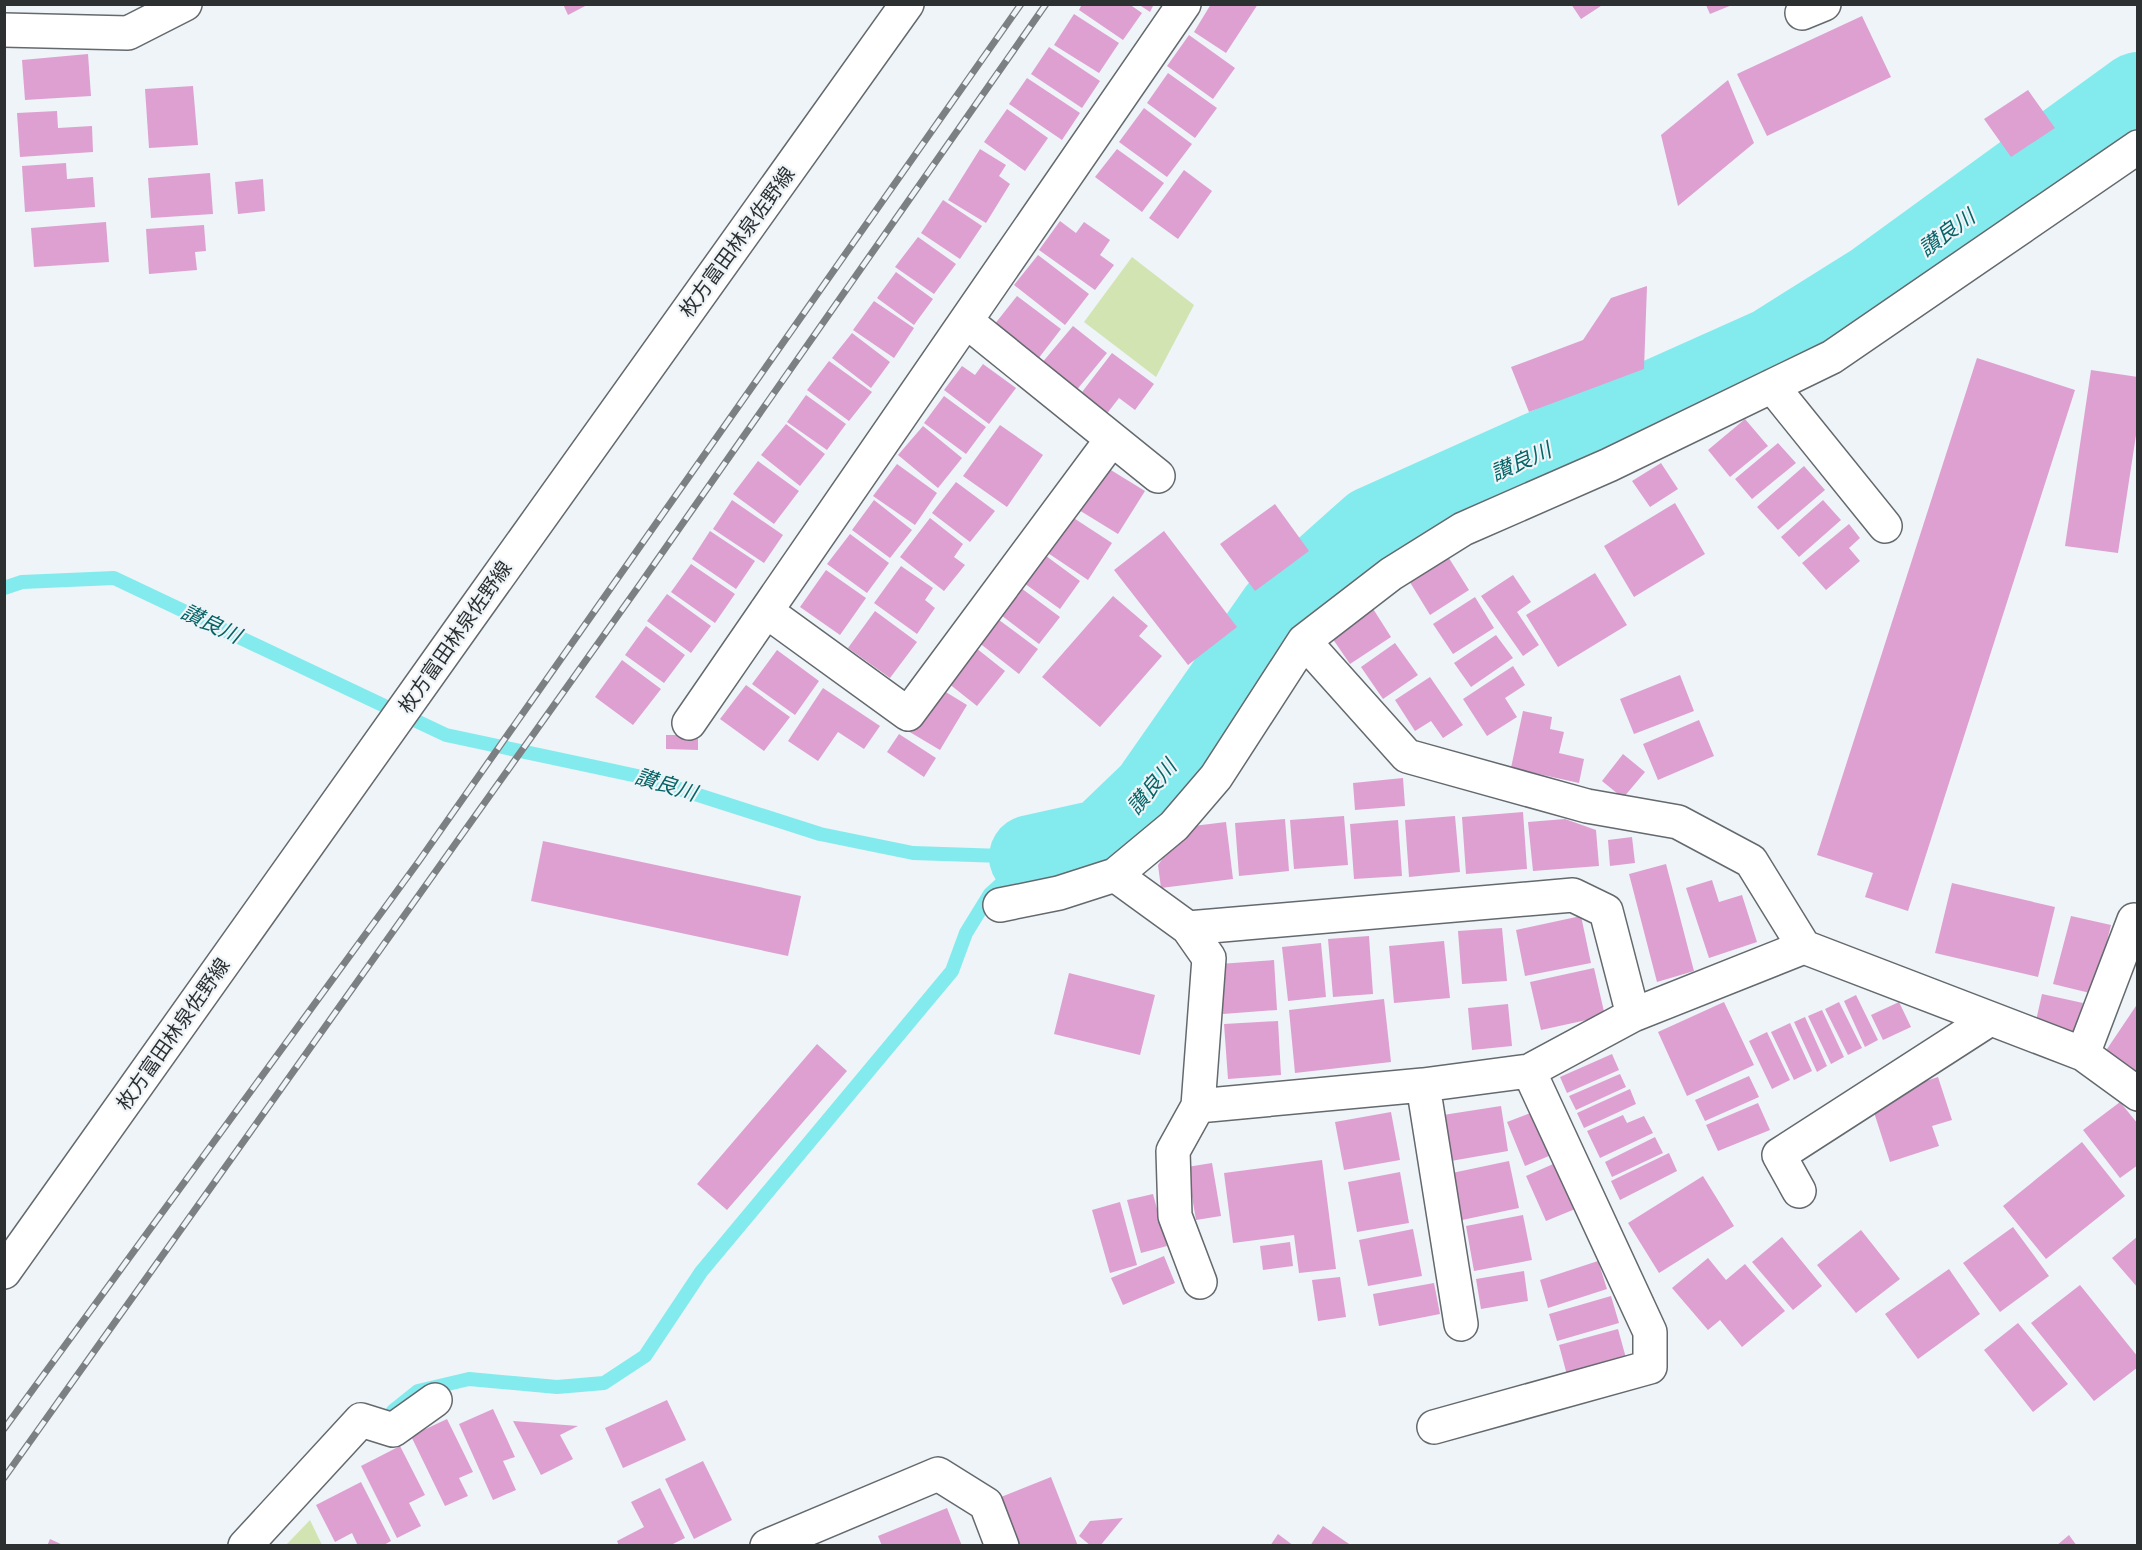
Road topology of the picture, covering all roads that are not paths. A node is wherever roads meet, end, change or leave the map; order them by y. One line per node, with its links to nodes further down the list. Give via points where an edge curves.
1 (185, 4): 4 (street, via 128,33)
2 (907, 4): 27 (street, 枚方富田林泉佐野線)
3 (1184, 4): 6 (street)
4 (4, 30)
5 (2138, 147): 7 (street, via 1832,357)
6 (966, 321): 8 (street); 11 (street)
7 (1772, 386): 10 (street); 12 (street, via 1609,465 1463,529 1391,574)
8 (1112, 439): 9 (street); 11 (street, via 908,714)
9 (1158, 476)
10 (1885, 526)
11 (766, 611): 13 (street)
12 (1304, 641): 14 (street, via 1216,777 1174,826); 18 (street, via 1407,756 1587,806 1678,822 1751,861)
13 (689, 723)
14 (1115, 875): 15 (street, via 1059,893); 17 (street)
15 (999, 905)
16 (2134, 920): 21 (street)
17 (1188, 928): 19 (street, via 1573,895 1606,911); 25 (street, via 1209,958)
18 (1804, 947): 19 (street); 20 (street)
19 (1633, 1015): 22 (street)
20 (1990, 1019): 21 (street); 26 (street, via 1779,1155)
21 (2083, 1054): 24 (street)
22 (1529, 1071): 23 (street); 31 (street, via 1650,1332 1650,1366)
23 (1423, 1085): 25 (street); 29 (street)
24 (2138, 1094)
25 (1198, 1106): 28 (street, via 1173,1151 1175,1216)
26 (1799, 1191)
27 (4, 1272)
28 (1200, 1282)
29 (1461, 1324)
30 (435, 1400): 32 (street, via 393,1430 361,1420)
31 (1434, 1427)
32 (245, 1545)
33 (767, 1545): 34 (street, via 938,1474 987,1504)
34 (1002, 1545)

